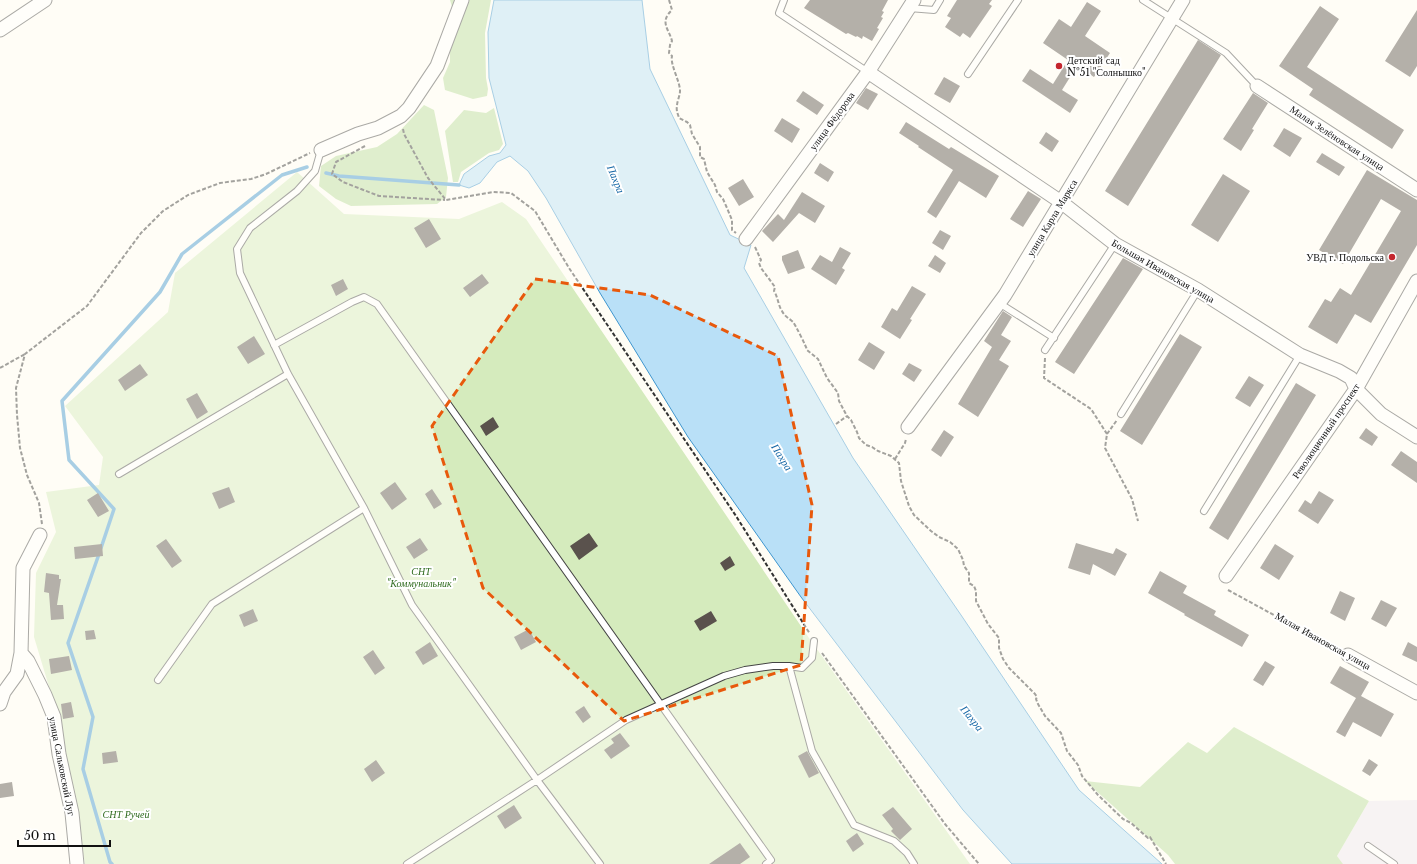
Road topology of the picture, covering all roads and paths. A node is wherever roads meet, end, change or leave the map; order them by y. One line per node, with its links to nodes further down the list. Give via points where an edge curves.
1 (45, 0): 11 (street)
2 (462, 0): 15 (street, via 437,66)
3 (669, 0): 21 (path, via 672,10 666,17 666,25 672,41 669,53 672,56 680,91 677,112 679,118 690,126 700,147 700,156 704,159 707,172 732,220 731,231)
4 (784, 0): 12 (lane, via 779,13)
5 (940, 0): 9 (lane, via 934,10)
6 (1018, 0): 13 (lane)
7 (1143, 0): 10 (lane)
8 (1183, 0): 10 (street, улица Карла Маркса)
9 (911, 4): 12 (street, улица Фёдорова)
10 (1171, 18): 14 (lane, via 1226,53); 20 (street, улица Карла Маркса)
11 (0, 30)
12 (868, 72): 20 (street, Большая Ивановская улица); 21 (street, улица Фёдорова)
13 (968, 74)
14 (1257, 86): 18 (street, Малая Зелёновская улица)
15 (401, 116): 17 (street, via 378,128); 19 (path, via 404,134 428,178)
16 (367, 145): 19 (path, via 336,162 332,174 343,182 380,196)
17 (321, 150): 27 (lane, via 315,171 297,191 250,228 237,249 240,273); 29 (path, via 266,174 220,183 188,195 164,211 140,233 87,306)
18 (1417, 190)
19 (446, 200): 48 (path, via 494,192 511,193 535,211 569,268 736,516)
20 (1061, 202): 22 (street, Большая Ивановская улица); 25 (street, улица Карла Маркса)
21 (746, 239): 35 (path, via 758,250 761,260 759,263 776,287 774,291 778,296 781,310 797,328 807,350 818,359 827,378 838,392 839,401)
22 (1115, 244): 24 (street, Большая Ивановская улица); 26 (lane)
23 (1417, 281): 33 (street, Революционный проспект)
24 (1198, 290): 30 (street, Большая Ивановская улица); 34 (lane)
25 (999, 303): 26 (lane); 37 (street, улица Карла Маркса)
26 (1054, 338): 28 (lane)
27 (274, 345): 32 (lane); 55 (lane, via 364,297 377,304)
28 (1045, 350): 38 (path, via 1044,378 1091,408)
29 (25, 354): 31 (path); 45 (path, via 16,388 16,415 20,448 27,475 39,503 42,522)
30 (1300, 355): 33 (street, Большая Ивановская улица, via 1351,378); 43 (lane)
31 (0, 368)
32 (288, 374): 41 (lane); 42 (lane)
33 (1356, 389): 39 (street, Большая Ивановская улица, via 1382,414); 46 (street, Революционный проспект)
34 (1121, 414): 38 (path)
35 (847, 416): 36 (path); 40 (path, via 861,441)
36 (836, 424)
37 (908, 427): 40 (path, via 905,443)
38 (1107, 434): 44 (path, via 1105,448 1132,500)
39 (1417, 437)
40 (895, 459): 64 (path, via 899,463 901,481 914,515 931,531 953,544 962,557 969,573 968,583 974,586 976,601 999,638 999,648 1009,668 1035,694 1045,716 1061,733 1067,750 1078,765 1082,776 1123,819 1150,838)
41 (119, 474)
42 (364, 508): 52 (lane, via 212,604); 56 (lane, via 412,605)
43 (1204, 511)
44 (1138, 521)
45 (40, 535): 49 (street, via 23,568)
46 (1226, 576)
47 (1228, 590): 50 (path, Малая Ивановская улица)
48 (814, 640): 51 (lane, via 812,658 802,668); 63 (path, via 945,824)
49 (21, 653): 54 (street, via 17,674 4,692); 58 (street, улица Сальковский Луг, via 32,667 54,717 72,813)
50 (1348, 655): 53 (street, Малая Ивановская улица)
51 (789, 666): 55 (lane, via 773,666 731,674); 62 (lane, via 812,751 854,826 894,841)
52 (158, 680)
53 (1417, 693)
54 (0, 704)
55 (661, 704): 56 (lane, via 626,720); 61 (lane, via 771,860)
56 (537, 780): 59 (lane); 60 (lane)
57 (1368, 846): 65 (lane)
58 (77, 864)
59 (407, 864)
60 (600, 864)
61 (766, 864)
62 (914, 864)
63 (979, 864)
64 (1166, 864)
65 (1394, 864)

